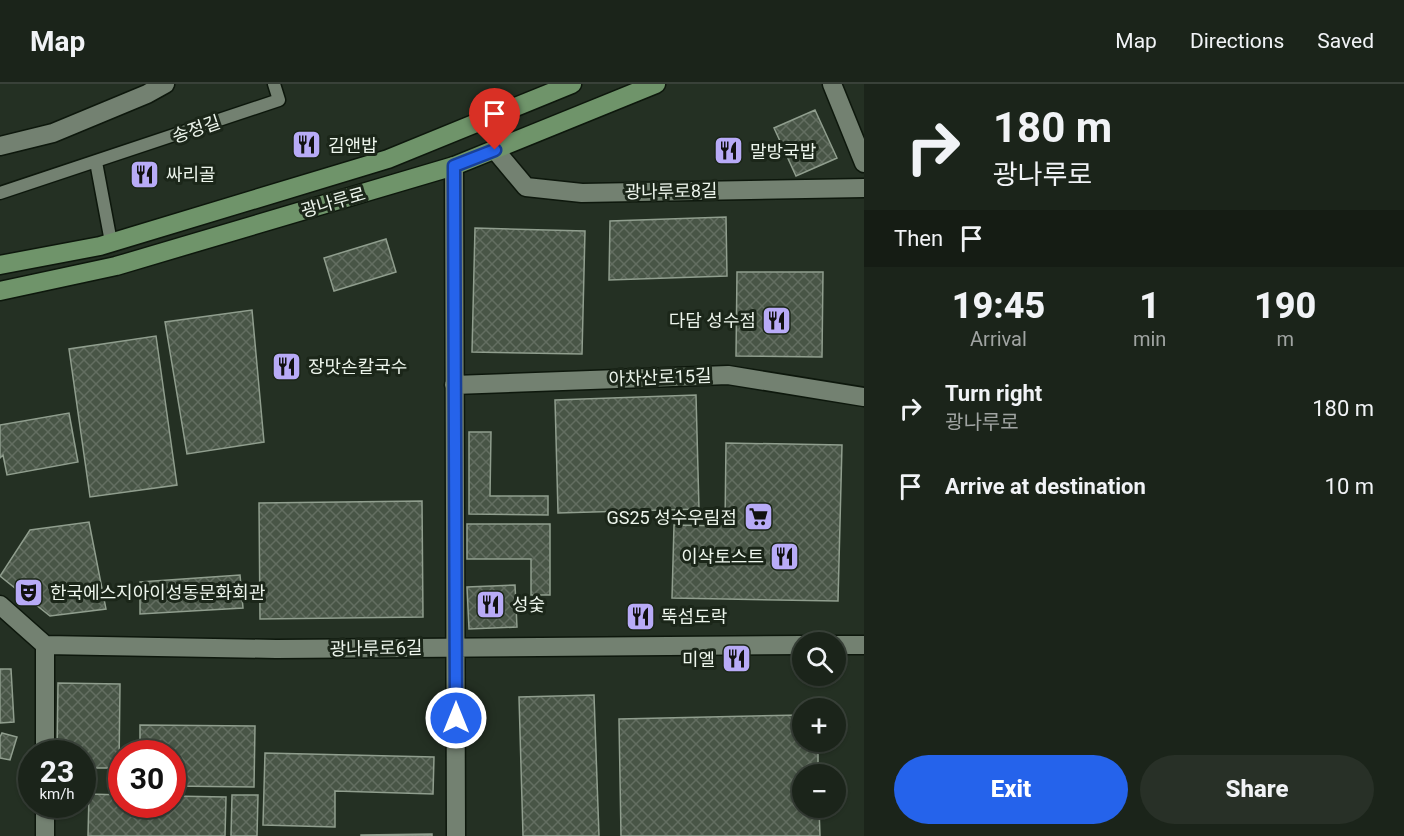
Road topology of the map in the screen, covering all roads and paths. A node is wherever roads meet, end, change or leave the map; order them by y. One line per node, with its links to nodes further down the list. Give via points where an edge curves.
1 (165, 84): 6 (street, via 54,133)
2 (274, 84): 8 (lane, 송정길, via 279,100)
3 (572, 84): 13 (main road, 광나루로, via 388,159)
4 (656, 84): 7 (main road, 광나루로)
5 (832, 84): 9 (street)
6 (0, 146)
7 (495, 150): 10 (main road, 광나루로); 11 (street, 광나루로8길, via 526,187 582,193)
8 (96, 162): 12 (lane, 송정길); 13 (lane)
9 (864, 163)
10 (454, 166): 15 (main road, 광나루로, via 116,266); 16 (street)
11 (864, 188)
12 (0, 193)
13 (111, 242): 14 (main road, 광나루로)
14 (0, 265)
15 (0, 291)
16 (454, 385): 17 (street, 아차산로15길, via 728,375); 23 (street)
17 (864, 397)
18 (0, 605): 19 (street)
19 (45, 645): 23 (street, 광나루로6길); 24 (street)
20 (792, 645): 23 (street, 광나루로6길)
21 (846, 645): 22 (street)
22 (864, 645)
23 (455, 647): 27 (street)
24 (45, 740)
25 (45, 818): 26 (street)
26 (45, 836)
27 (456, 836)

